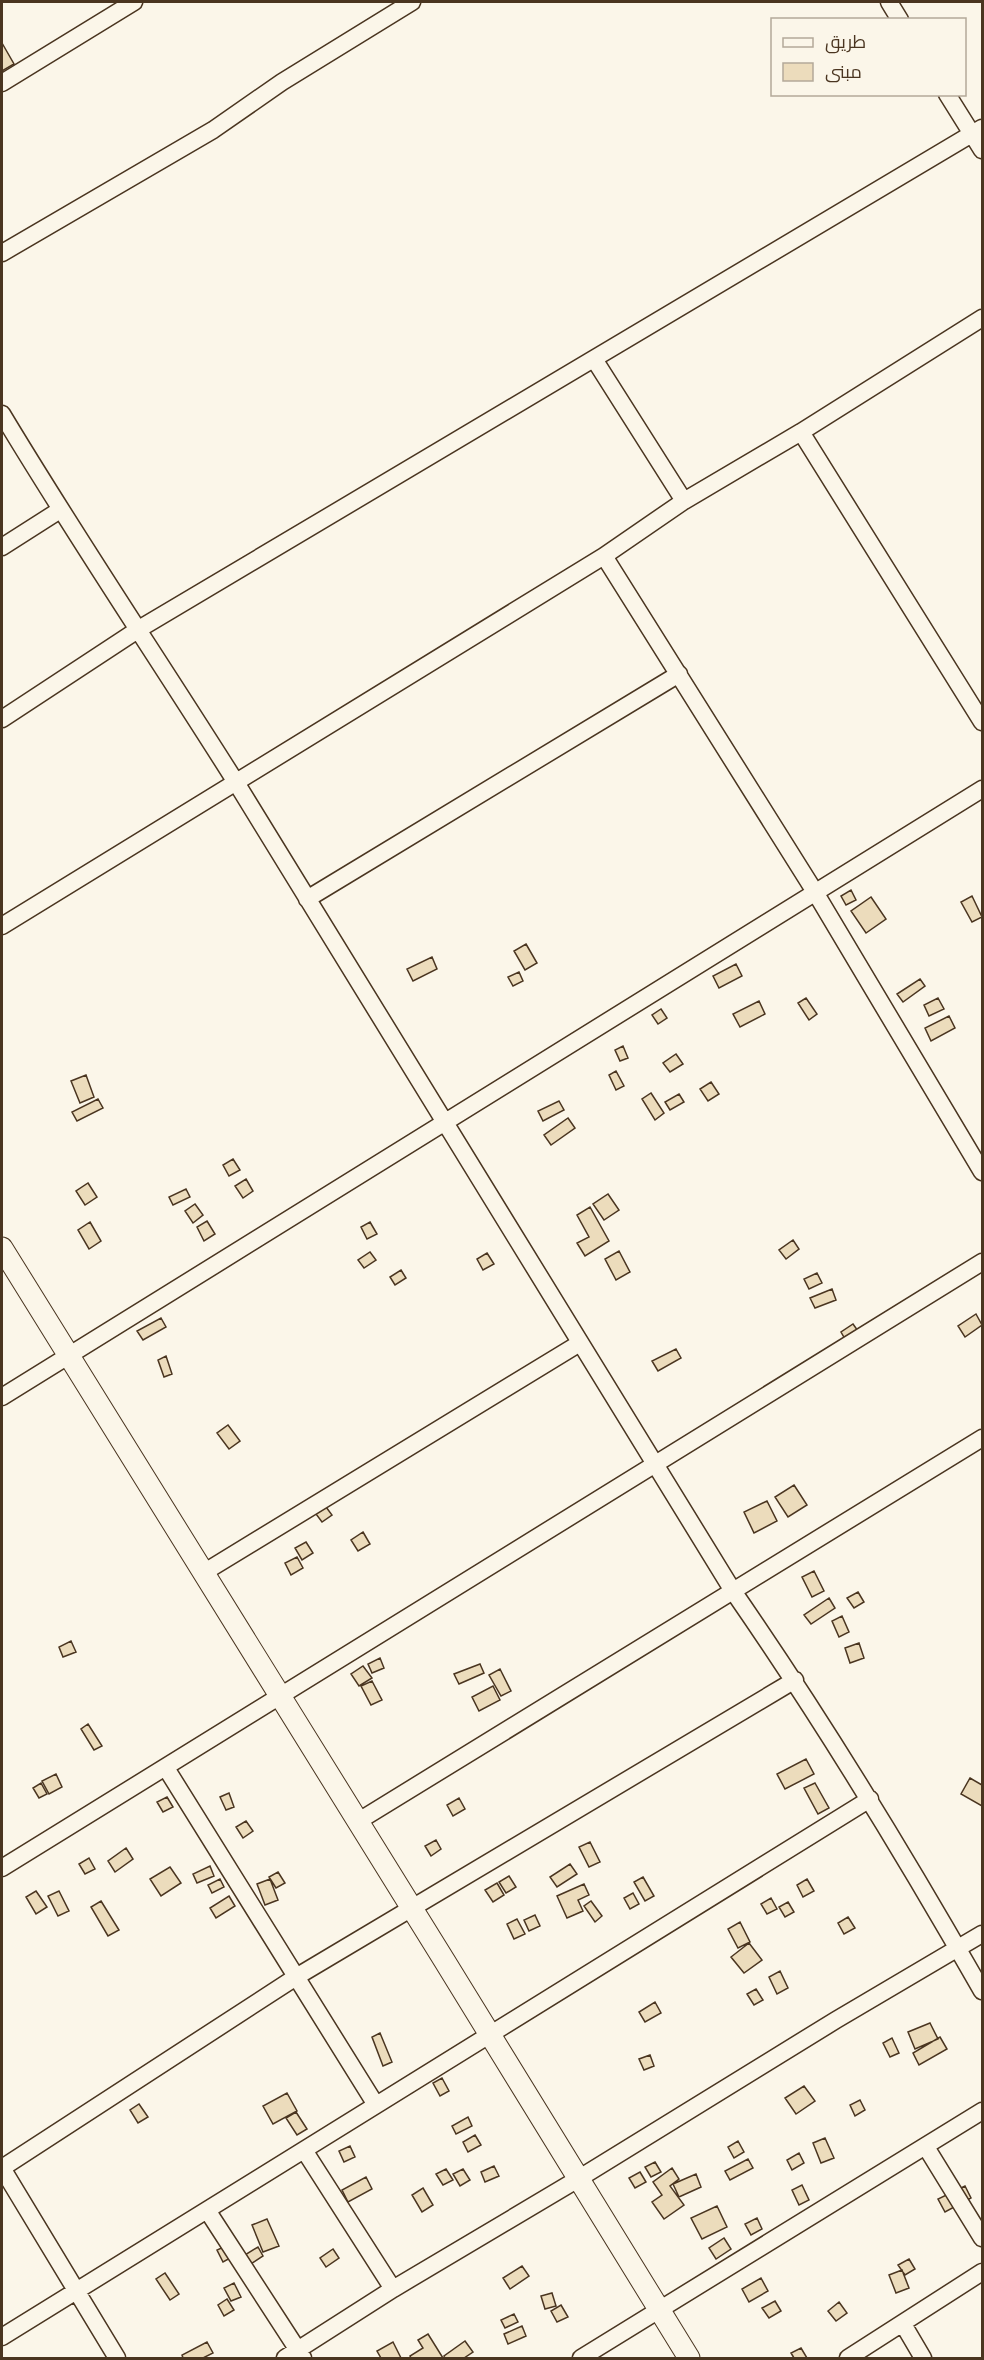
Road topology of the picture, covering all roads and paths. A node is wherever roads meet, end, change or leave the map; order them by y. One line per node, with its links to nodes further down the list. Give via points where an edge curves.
1 (134, 2): 5 (street)
2 (412, 2): 9 (street, via 282,82 213,130)
3 (889, 2): 4 (street)
4 (899, 18)
5 (2, 83)
6 (950, 96): 7 (street)
7 (978, 131): 8 (street); 11 (street)
8 (982, 150)
9 (2, 253)
10 (982, 318): 13 (street)
11 (594, 359): 14 (street); 18 (street)
12 (2, 414): 15 (street)
13 (801, 432): 14 (street); 21 (street)
14 (684, 501): 17 (street)
15 (60, 510): 16 (street); 18 (street)
16 (2, 547)
17 (604, 555): 19 (street); 22 (street)
18 (139, 629): 20 (street); 22 (street)
19 (679, 675): 24 (street); 25 (street)
20 (2, 719)
21 (982, 722)
22 (235, 782): 25 (street); 26 (street)
23 (982, 789): 24 (street)
24 (815, 892): 27 (street); 28 (street)
25 (307, 899): 27 (street)
26 (2, 926)
27 (445, 1124): 31 (street); 32 (street)
28 (982, 1172)
29 (2, 1248): 32 (street)
30 (982, 1262): 35 (street)
31 (580, 1343): 35 (street); 36 (street)
32 (68, 1355): 33 (street); 36 (street)
33 (2, 1397)
34 (982, 1438): 37 (street)
35 (655, 1465): 37 (street); 39 (street)
36 (203, 1573): 39 (street)
37 (733, 1591): 38 (street); 42 (street)
38 (795, 1680): 41 (street); 44 (street)
39 (280, 1697): 40 (street); 42 (street)
40 (166, 1768): 43 (street); 47 (street)
41 (870, 1799): 46 (street); 49 (street)
42 (357, 1822): 44 (street)
43 (2, 1868)
44 (412, 1909): 47 (street); 49 (street)
45 (982, 1934): 46 (street)
46 (958, 1949): 48 (street); 54 (street)
47 (296, 1977): 50 (street); 59 (street, via 2,2168)
48 (982, 1990)
49 (489, 2035): 50 (street); 54 (street)
50 (376, 2105): 53 (street)
51 (982, 2111): 52 (street)
52 (926, 2147): 56 (street); 60 (street)
53 (304, 2150): 55 (street); 58 (street)
54 (578, 2179): 58 (street); 60 (street)
55 (207, 2210): 59 (street); 63 (street)
56 (982, 2238)
57 (982, 2272): 61 (street)
58 (393, 2289): 63 (street)
59 (76, 2290): 62 (street); 64 (street)
60 (659, 2310): 65 (street); 66 (street)
61 (903, 2324): 67 (street); 68 (street)
62 (2, 2337)
63 (295, 2356)
64 (117, 2358)
65 (581, 2358)
66 (689, 2358)
67 (848, 2358)
68 (923, 2358)

